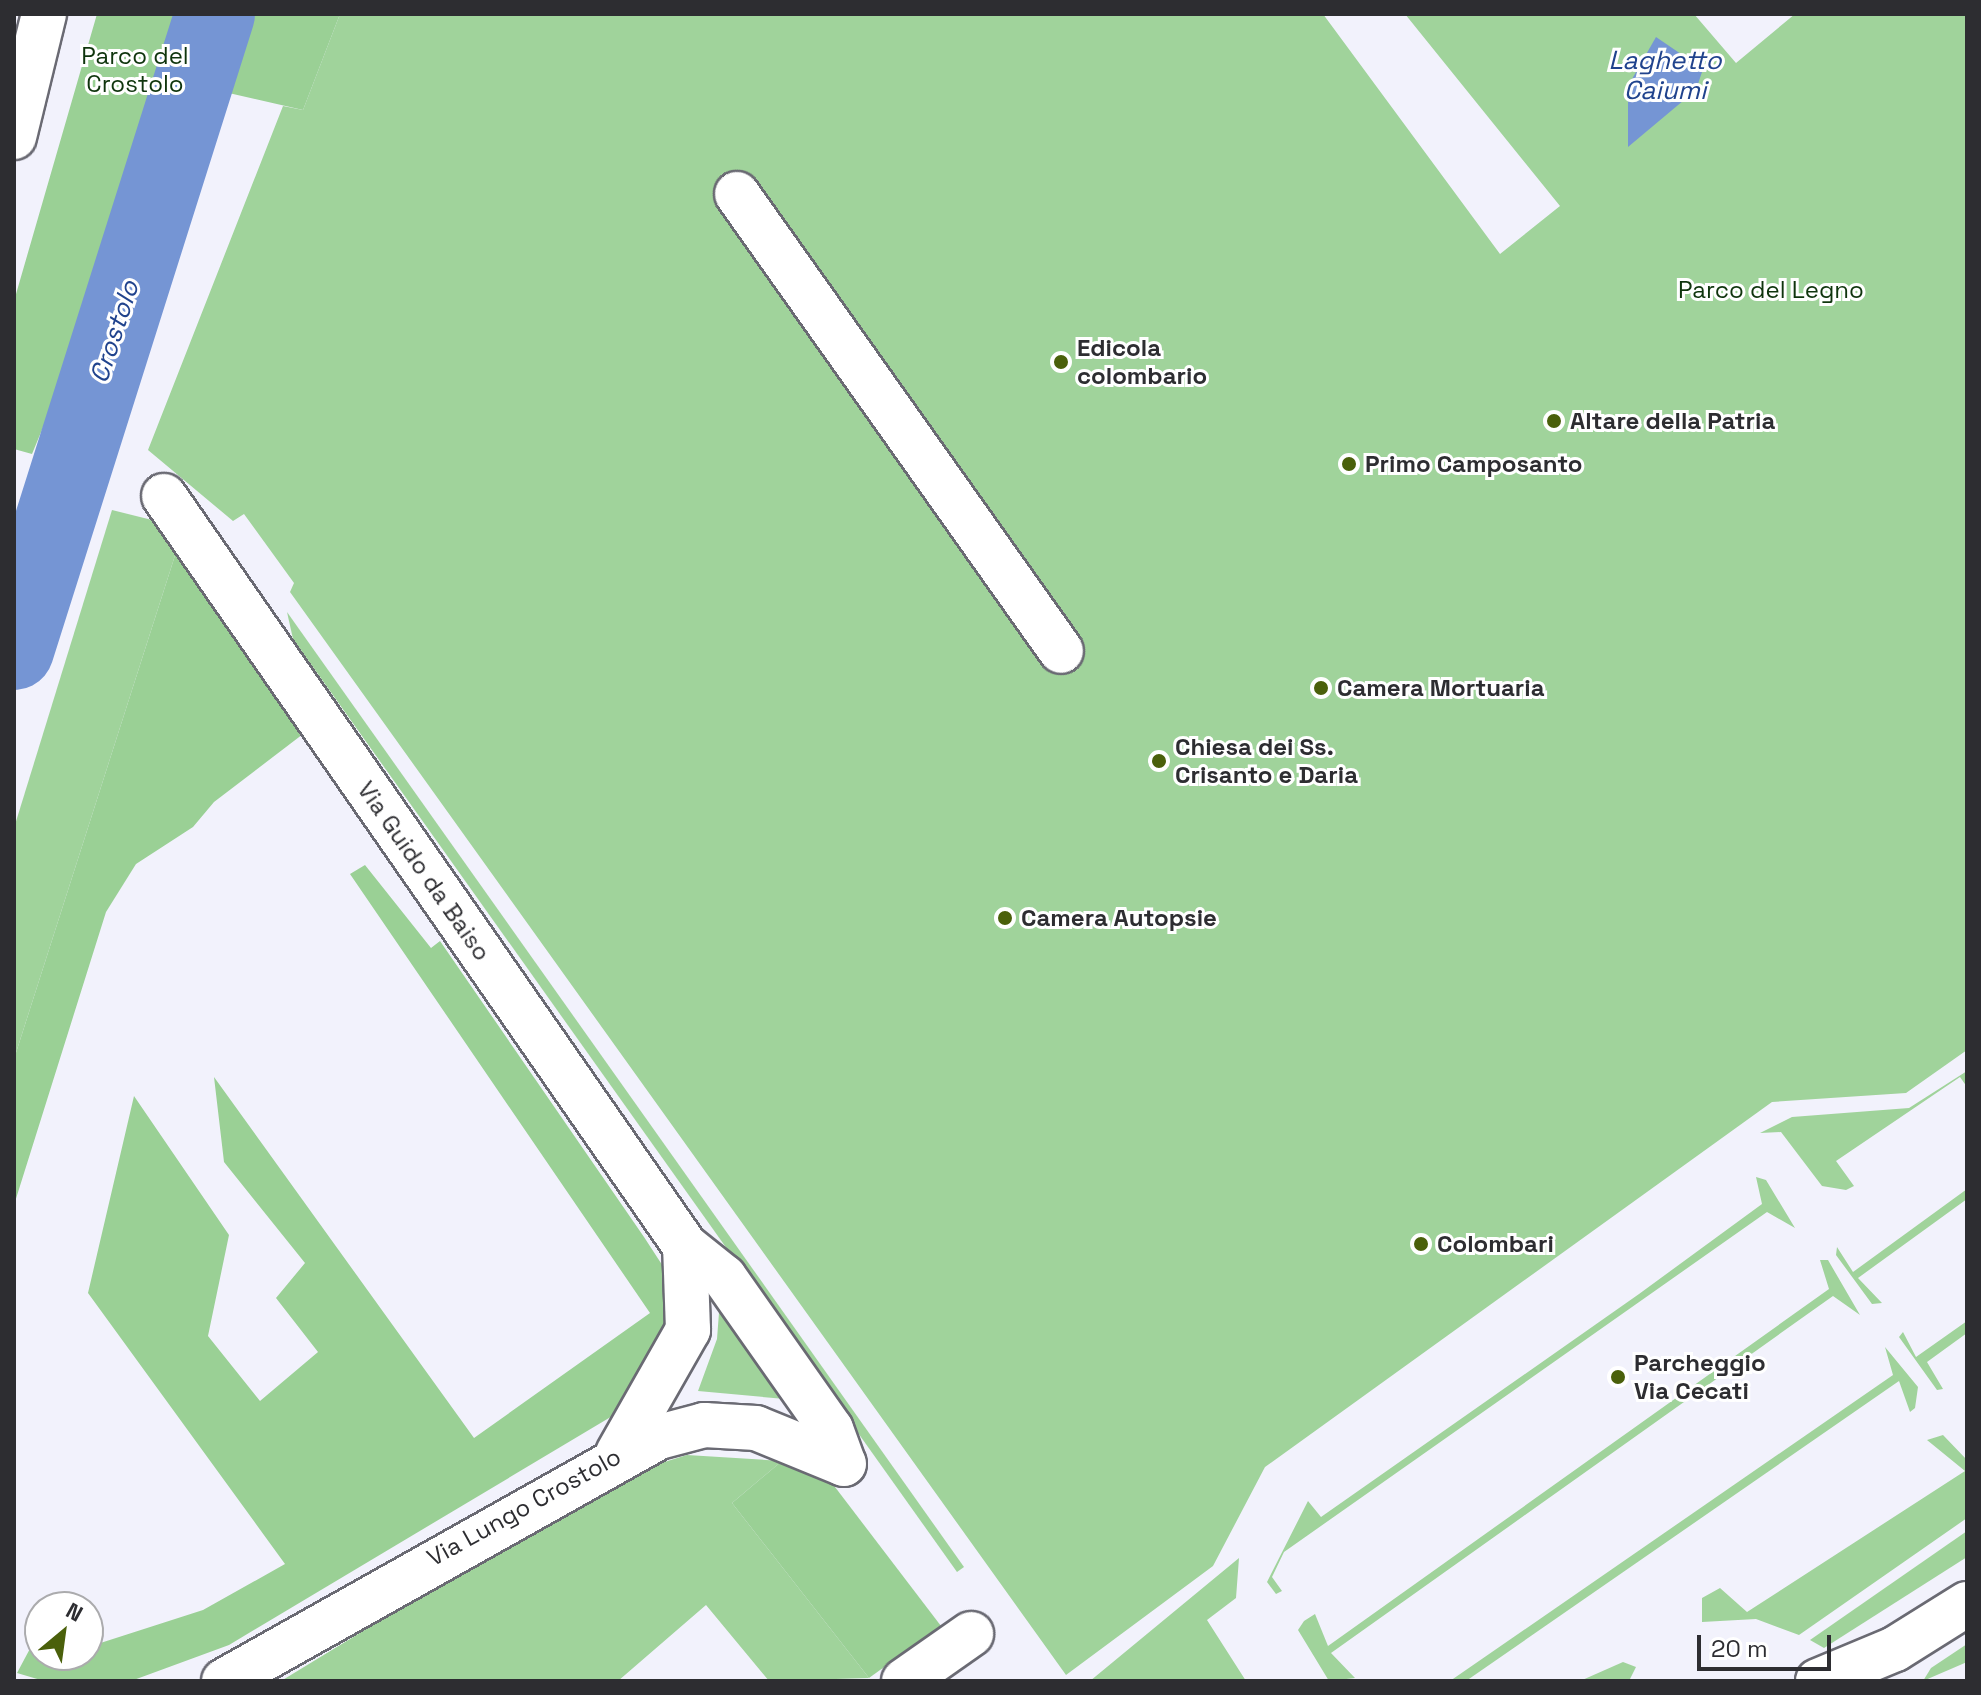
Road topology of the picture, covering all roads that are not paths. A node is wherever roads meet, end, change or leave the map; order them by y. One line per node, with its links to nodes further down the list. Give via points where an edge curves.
1 (44, 14): 2 (street)
2 (14, 137)
3 (737, 194): 5 (street)
4 (164, 496): 6 (street, Via Guido da Baiso)
5 (1061, 651)
6 (685, 1246): 7 (street, via 688,1330); 8 (street, Via Guido da Baiso, via 724,1277 831,1429)
7 (618, 1453): 8 (street, Via Lungo Crostolo, via 717,1425 756,1428); 12 (street, Via Lungo Crostolo)
8 (844, 1464)
9 (1967, 1604): 11 (street)
10 (971, 1634): 13 (street)
11 (1895, 1649): 14 (street); 15 (street)
12 (224, 1681)
13 (904, 1681)
14 (1818, 1681)
15 (1862, 1681)

